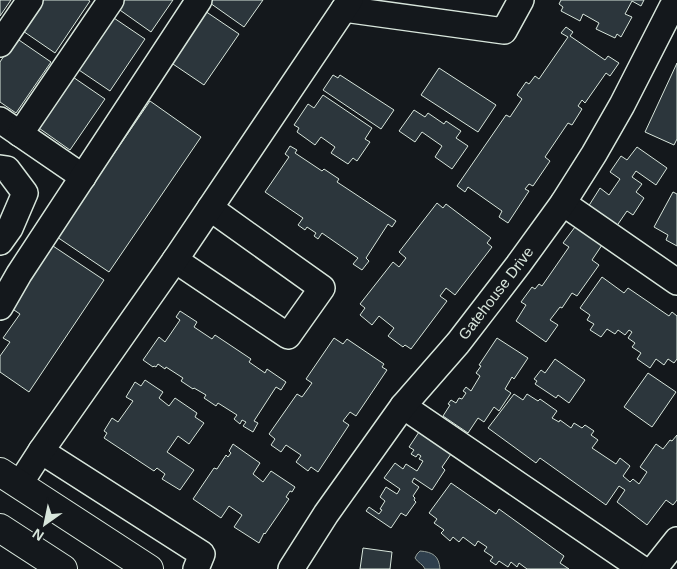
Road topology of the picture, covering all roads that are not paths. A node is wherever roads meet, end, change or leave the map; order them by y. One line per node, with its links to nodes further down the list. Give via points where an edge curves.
1 (30, 0): 7 (lane)
2 (111, 0): 9 (lane)
3 (199, 0): 11 (lane)
4 (521, 0): 6 (lane, via 504,31)
5 (677, 2): 12 (lane, Gatehouse Drive, via 622,105)
6 (347, 4): 13 (lane)
7 (0, 44)
8 (0, 120): 9 (lane)
9 (20, 134): 11 (lane)
10 (0, 168): 14 (lane, via 7,170 25,193 10,228)
11 (83, 177): 17 (lane)
12 (563, 203): 16 (lane); 18 (lane, Gatehouse Drive, via 458,343)
13 (210, 208): 15 (lane); 15 (lane, via 322,288 288,336)
14 (0, 242)
15 (175, 260): 19 (lane)
16 (677, 282)
17 (0, 307)
18 (403, 406): 26 (lane, Gatehouse Drive); 27 (lane)
19 (41, 451): 20 (lane); 25 (lane, via 202,554)
20 (10, 479): 24 (main road)
21 (0, 528): 23 (main road)
22 (677, 540): 28 (lane)
23 (63, 569)
24 (149, 569)
25 (196, 569)
26 (291, 569)
27 (642, 569)
28 (654, 569)

